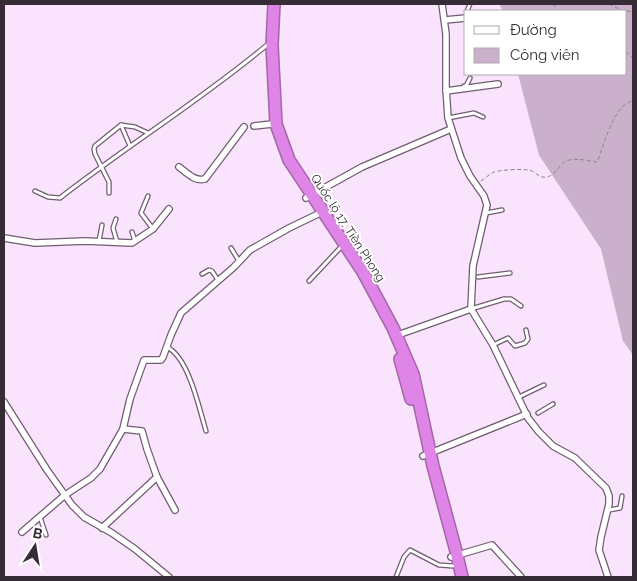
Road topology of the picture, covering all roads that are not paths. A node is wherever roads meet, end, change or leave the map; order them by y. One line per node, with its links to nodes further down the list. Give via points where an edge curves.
1 (268, 4): 6 (highway, Quốc lộ 17, Tiền Phong)
2 (274, 4): 24 (highway, Quốc lộ 17, Tiền Phong, via 272,45 276,124 289,160)
3 (442, 4): 5 (street)
4 (464, 15): 5 (street)
5 (445, 20): 9 (street)
6 (267, 45): 12 (highway, Quốc lộ 17, Tiền Phong); 17 (lane)
7 (470, 78): 9 (lane, via 466,86)
8 (498, 84): 9 (street)
9 (446, 90): 11 (street)
10 (483, 116): 11 (lane, via 474,113)
11 (448, 118): 16 (street)
12 (272, 124): 14 (street); 24 (highway, Quốc lộ 17, Tiền Phong, via 282,156)
13 (121, 125): 17 (lane); 18 (lane); 19 (lane, via 95,146)
14 (254, 126)
15 (244, 127): 20 (street, via 205,179 194,178)
16 (452, 129): 24 (street, via 347,174); 27 (street, via 461,158 484,196)
17 (149, 133): 18 (lane)
18 (130, 146): 19 (lane)
19 (101, 166): 21 (lane, via 60,198); 22 (lane, via 109,182)
20 (180, 168)
21 (35, 191)
22 (109, 192)
23 (148, 196): 31 (lane, via 142,213)
24 (309, 197): 28 (highway, Quốc lộ 17, Tiền Phong); 48 (highway, Quốc lộ 17, Tiền Phong, via 363,272)
25 (169, 209): 31 (street)
26 (502, 210): 27 (lane)
27 (486, 213): 42 (street)
28 (318, 214): 38 (highway, Quốc lộ 17, Tiền Phong); 39 (street, via 250,250)
29 (116, 219): 35 (lane, via 113,223)
30 (102, 225): 34 (lane)
31 (153, 229): 36 (street)
32 (132, 232): 36 (lane)
33 (4, 238): 34 (street, via 34,243)
34 (99, 241): 35 (street)
35 (117, 242): 36 (street)
36 (135, 242)
37 (231, 248): 39 (lane)
38 (340, 248): 44 (lane); 48 (highway, Quốc lộ 17, Tiền Phong)
39 (239, 262): 43 (street)
40 (202, 274): 43 (lane, via 212,271)
41 (510, 274): 42 (lane)
42 (475, 277): 46 (street)
43 (218, 280): 50 (street, via 181,313)
44 (308, 281)
45 (521, 306): 46 (lane, via 511,299 504,299)
46 (471, 309): 48 (street); 49 (street)
47 (526, 330): 49 (lane, via 528,339 525,343 515,346 508,338)
48 (394, 336): 59 (highway, Quốc lộ 17, Tiền Phong)
49 (493, 345): 52 (street)
50 (167, 347): 57 (street, via 161,360 144,360); 58 (lane, via 175,352 191,383)
51 (544, 385): 52 (lane)
52 (519, 397): 56 (street)
53 (4, 402): 61 (street)
54 (553, 404): 55 (lane)
55 (538, 413)
56 (529, 416): 59 (street); 64 (street, via 538,432 553,446 575,458 606,488)
57 (123, 429): 60 (street, via 142,431); 61 (street, via 100,469)
58 (206, 431)
59 (427, 455): 69 (highway, Quốc lộ 17, Tiền Phong)
60 (157, 477): 63 (street); 66 (street)
61 (65, 496): 65 (street); 66 (street, via 84,517)
62 (622, 496): 64 (lane, via 620,508)
63 (175, 510)
64 (608, 510): 74 (street, via 599,550)
65 (40, 516): 67 (street); 68 (lane)
66 (102, 528): 70 (street, via 135,549)
67 (22, 532)
68 (46, 535)
69 (454, 564): 71 (lane, via 439,565 410,550); 72 (highway, Quốc lộ 17, Tiền Phong); 73 (street, via 492,546)
70 (169, 577)
71 (396, 577)
72 (462, 577)
73 (520, 577)
74 (608, 577)

